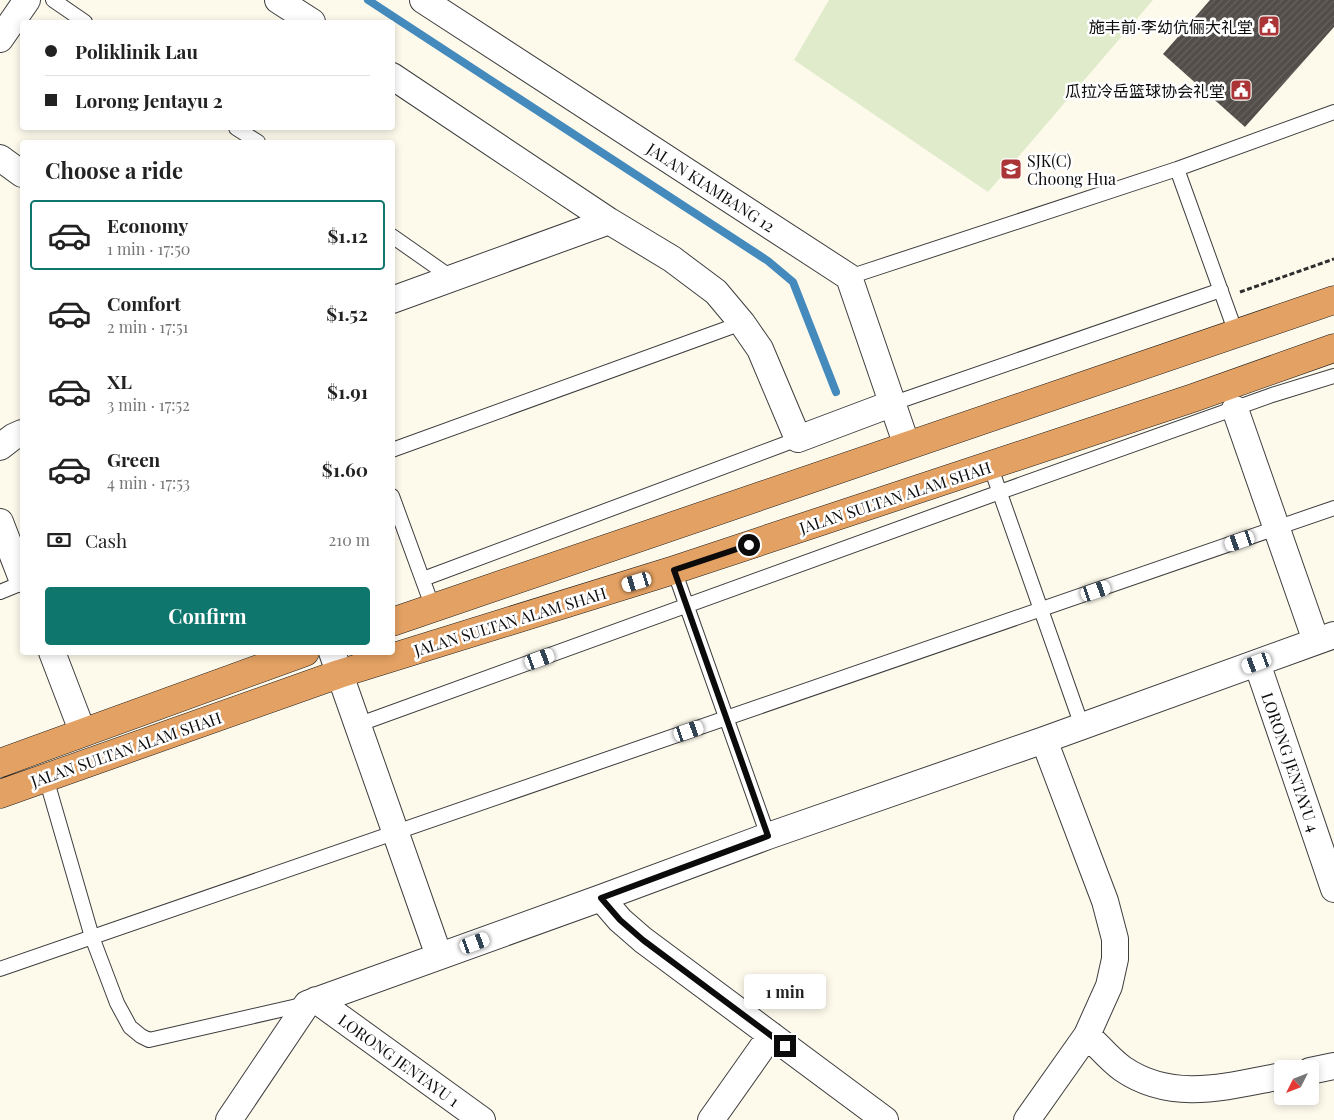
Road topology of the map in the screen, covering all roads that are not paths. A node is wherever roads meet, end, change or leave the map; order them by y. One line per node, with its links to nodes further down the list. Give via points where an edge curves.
1 (27, 0): 7 (street)
2 (53, 0): 5 (lane)
3 (278, 0): 6 (street)
4 (423, 0): 17 (street, JALAN KIAMBANG 12)
5 (82, 20)
6 (309, 20)
7 (0, 39)
8 (395, 78): 15 (street)
9 (1334, 112): 13 (lane)
10 (239, 130): 11 (lane)
11 (255, 140)
12 (0, 158): 14 (street)
13 (1176, 169): 17 (lane); 19 (lane)
14 (20, 173)
15 (609, 221): 18 (street); 22 (street, via 672,259 716,292)
16 (395, 238): 18 (lane)
17 (849, 277): 26 (street)
18 (452, 278): 20 (street)
19 (1222, 294): 23 (lane); 26 (lane)
20 (395, 299)
21 (1334, 300): 23 (highway)
22 (742, 323): 29 (street, via 760,349); 32 (lane)
23 (1236, 333): 30 (highway)
24 (1334, 348): 33 (highway, JALAN SULTAN ALAM SHAH)
25 (1334, 376): 27 (lane)
26 (891, 404): 29 (street); 30 (street)
27 (1235, 409): 34 (lane); 38 (street)
28 (20, 434): 31 (street)
29 (798, 439): 41 (lane)
30 (907, 446): 45 (highway)
31 (0, 447)
32 (395, 449)
33 (990, 465): 34 (lane); 39 (highway, JALAN SULTAN ALAM SHAH)
34 (1000, 492): 44 (lane); 46 (lane)
35 (395, 504): 41 (lane)
36 (1334, 508): 38 (lane)
37 (0, 522): 40 (street)
38 (1276, 528): 46 (lane); 48 (street)
39 (674, 570): 44 (lane); 49 (highway, JALAN SULTAN ALAM SHAH)
40 (20, 576)
41 (423, 579): 45 (lane)
42 (20, 582): 43 (lane)
43 (0, 592)
44 (687, 606): 55 (lane); 56 (lane)
45 (433, 608): 47 (highway)
46 (1041, 609): 55 (lane); 57 (lane)
47 (395, 621)
48 (1325, 638): 54 (street)
49 (395, 647)
50 (53, 655): 58 (street)
51 (297, 655): 58 (highway, JALAN SULTAN ALAM SHAH)
52 (365, 655): 53 (highway, JALAN SULTAN ALAM SHAH)
53 (336, 663): 56 (street); 61 (highway, JALAN SULTAN ALAM SHAH)
54 (1257, 663): 57 (street); 65 (street, LORONG JENTAYU 4)
55 (726, 718): 63 (lane); 64 (lane)
56 (357, 725): 63 (street)
57 (1082, 726): 59 (street)
58 (84, 734): 60 (highway, JALAN SULTAN ALAM SHAH)
59 (1044, 740): 64 (street); 72 (street, via 1105,901 1115,938 1115,959 1109,986)
60 (0, 763)
61 (46, 778): 62 (highway, JALAN SULTAN ALAM SHAH); 67 (lane)
62 (0, 794)
63 (395, 832): 67 (lane); 68 (street)
64 (768, 836): 66 (street)
65 (1334, 889)
66 (601, 898): 68 (street); 71 (street, via 643,940)
67 (92, 937): 69 (lane); 70 (lane, via 117,1003 130,1027 149,1040)
68 (439, 956): 70 (street)
69 (0, 968)
70 (312, 1002): 76 (street); 77 (street, LORONG JENTAYU 1)
71 (770, 1035): 78 (street); 79 (street)
72 (1087, 1035): 75 (street, via 1122,1068 1162,1087 1214,1089); 80 (street)
73 (1334, 1066): 74 (street)
74 (1319, 1068)
75 (1274, 1078)
76 (229, 1120)
77 (482, 1120)
78 (711, 1120)
79 (885, 1120)
80 (1027, 1120)

